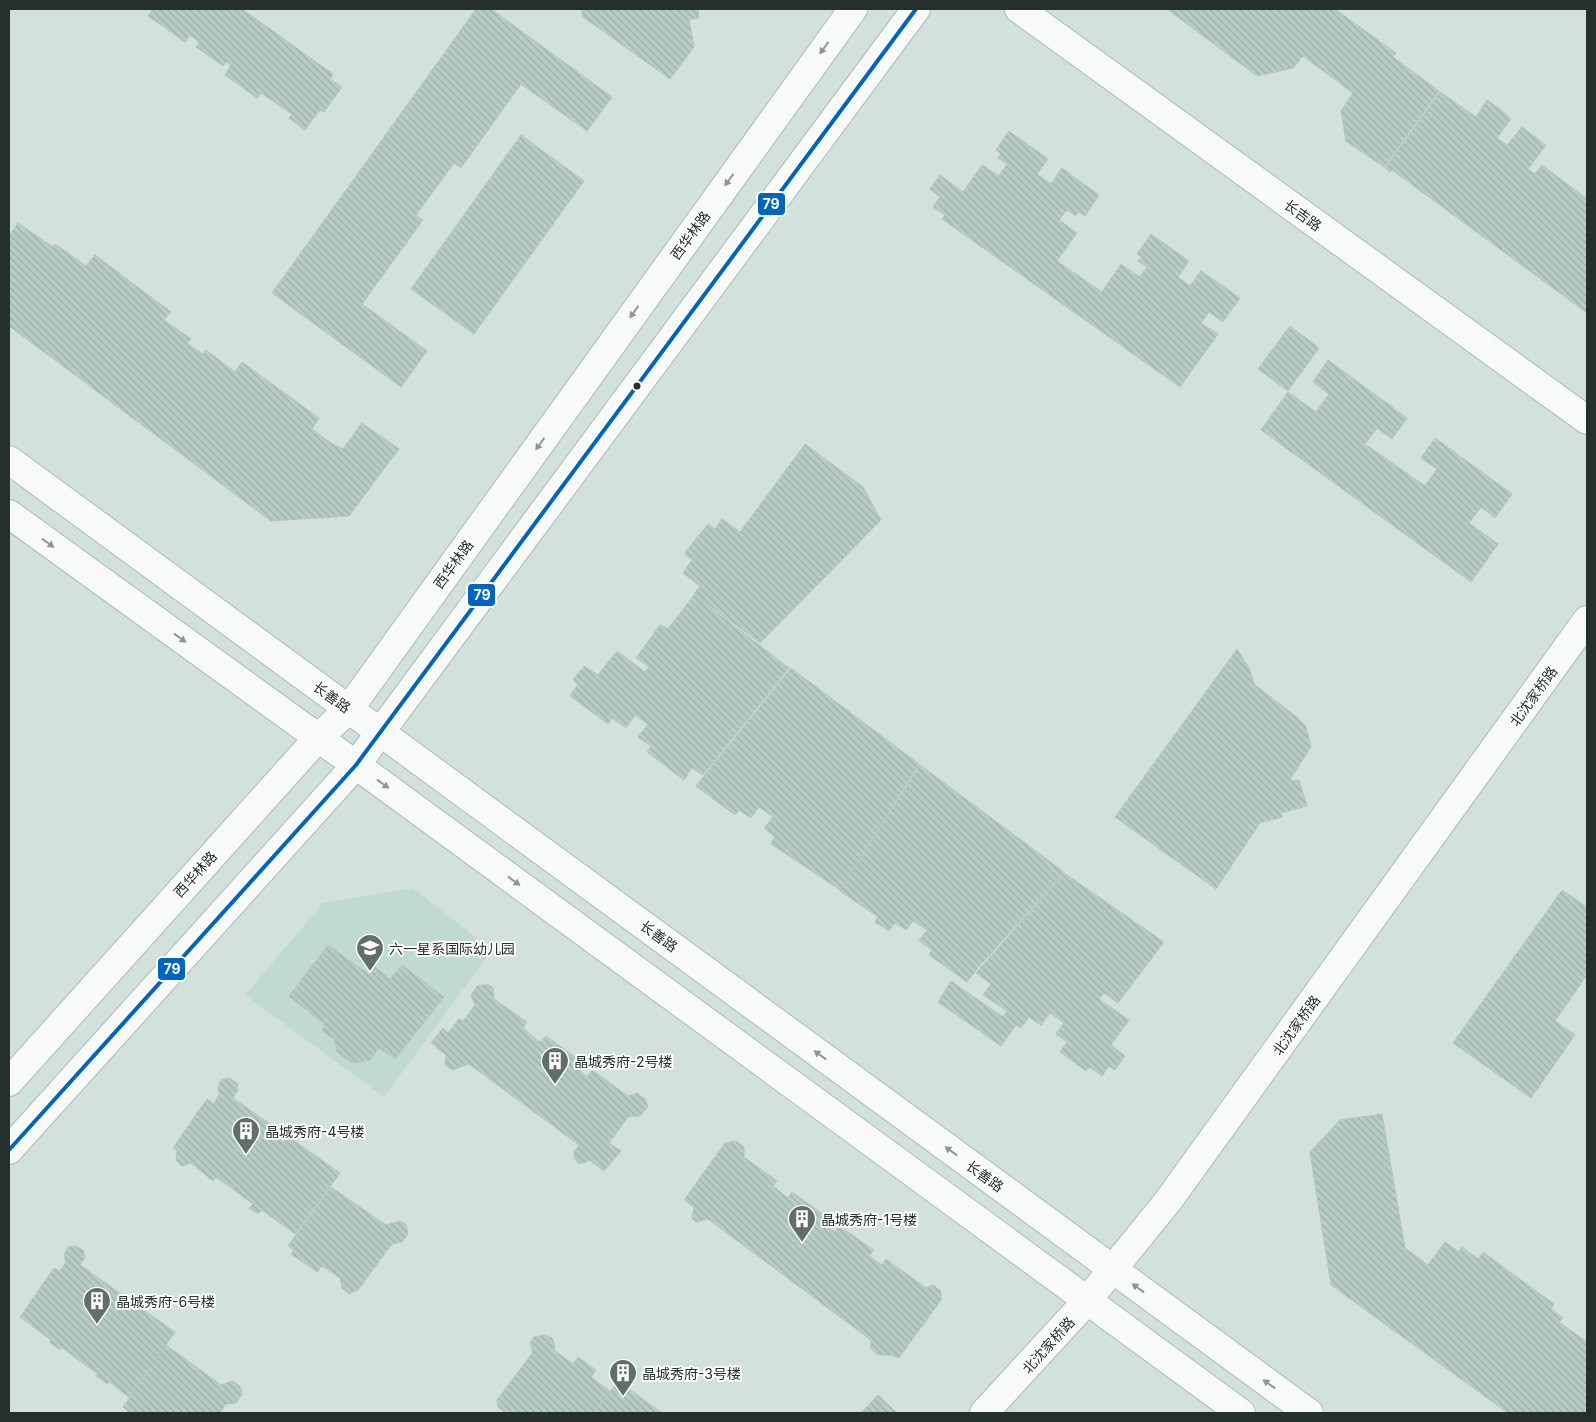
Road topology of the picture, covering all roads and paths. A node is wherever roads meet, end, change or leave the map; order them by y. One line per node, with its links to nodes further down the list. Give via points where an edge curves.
1 (852, 9): 8 (street, 西华林路, one-way to 8)
2 (916, 9): 9 (street)
3 (1019, 9): 4 (street, 长吉路)
4 (1587, 420)
5 (9, 460): 8 (street, 长善路)
6 (9, 514): 10 (street, one-way to 10)
7 (1587, 620): 14 (street, 北沈家桥路, via 1168,1201)
8 (349, 709): 9 (street, 长善路); 10 (street, 西华林路)
9 (381, 732): 11 (street); 14 (street, 长善路, one-way to 9)
10 (318, 738): 11 (street); 12 (street, 西华林路)
11 (356, 765): 13 (street); 15 (street, one-way to 15)
12 (9, 1082)
13 (9, 1150)
14 (1113, 1270): 15 (street, 北沈家桥路); 18 (street, 长善路, one-way to 14)
15 (1086, 1302): 16 (street, 北沈家桥路); 17 (street)
16 (984, 1413)
17 (1241, 1413)
18 (1308, 1413)

